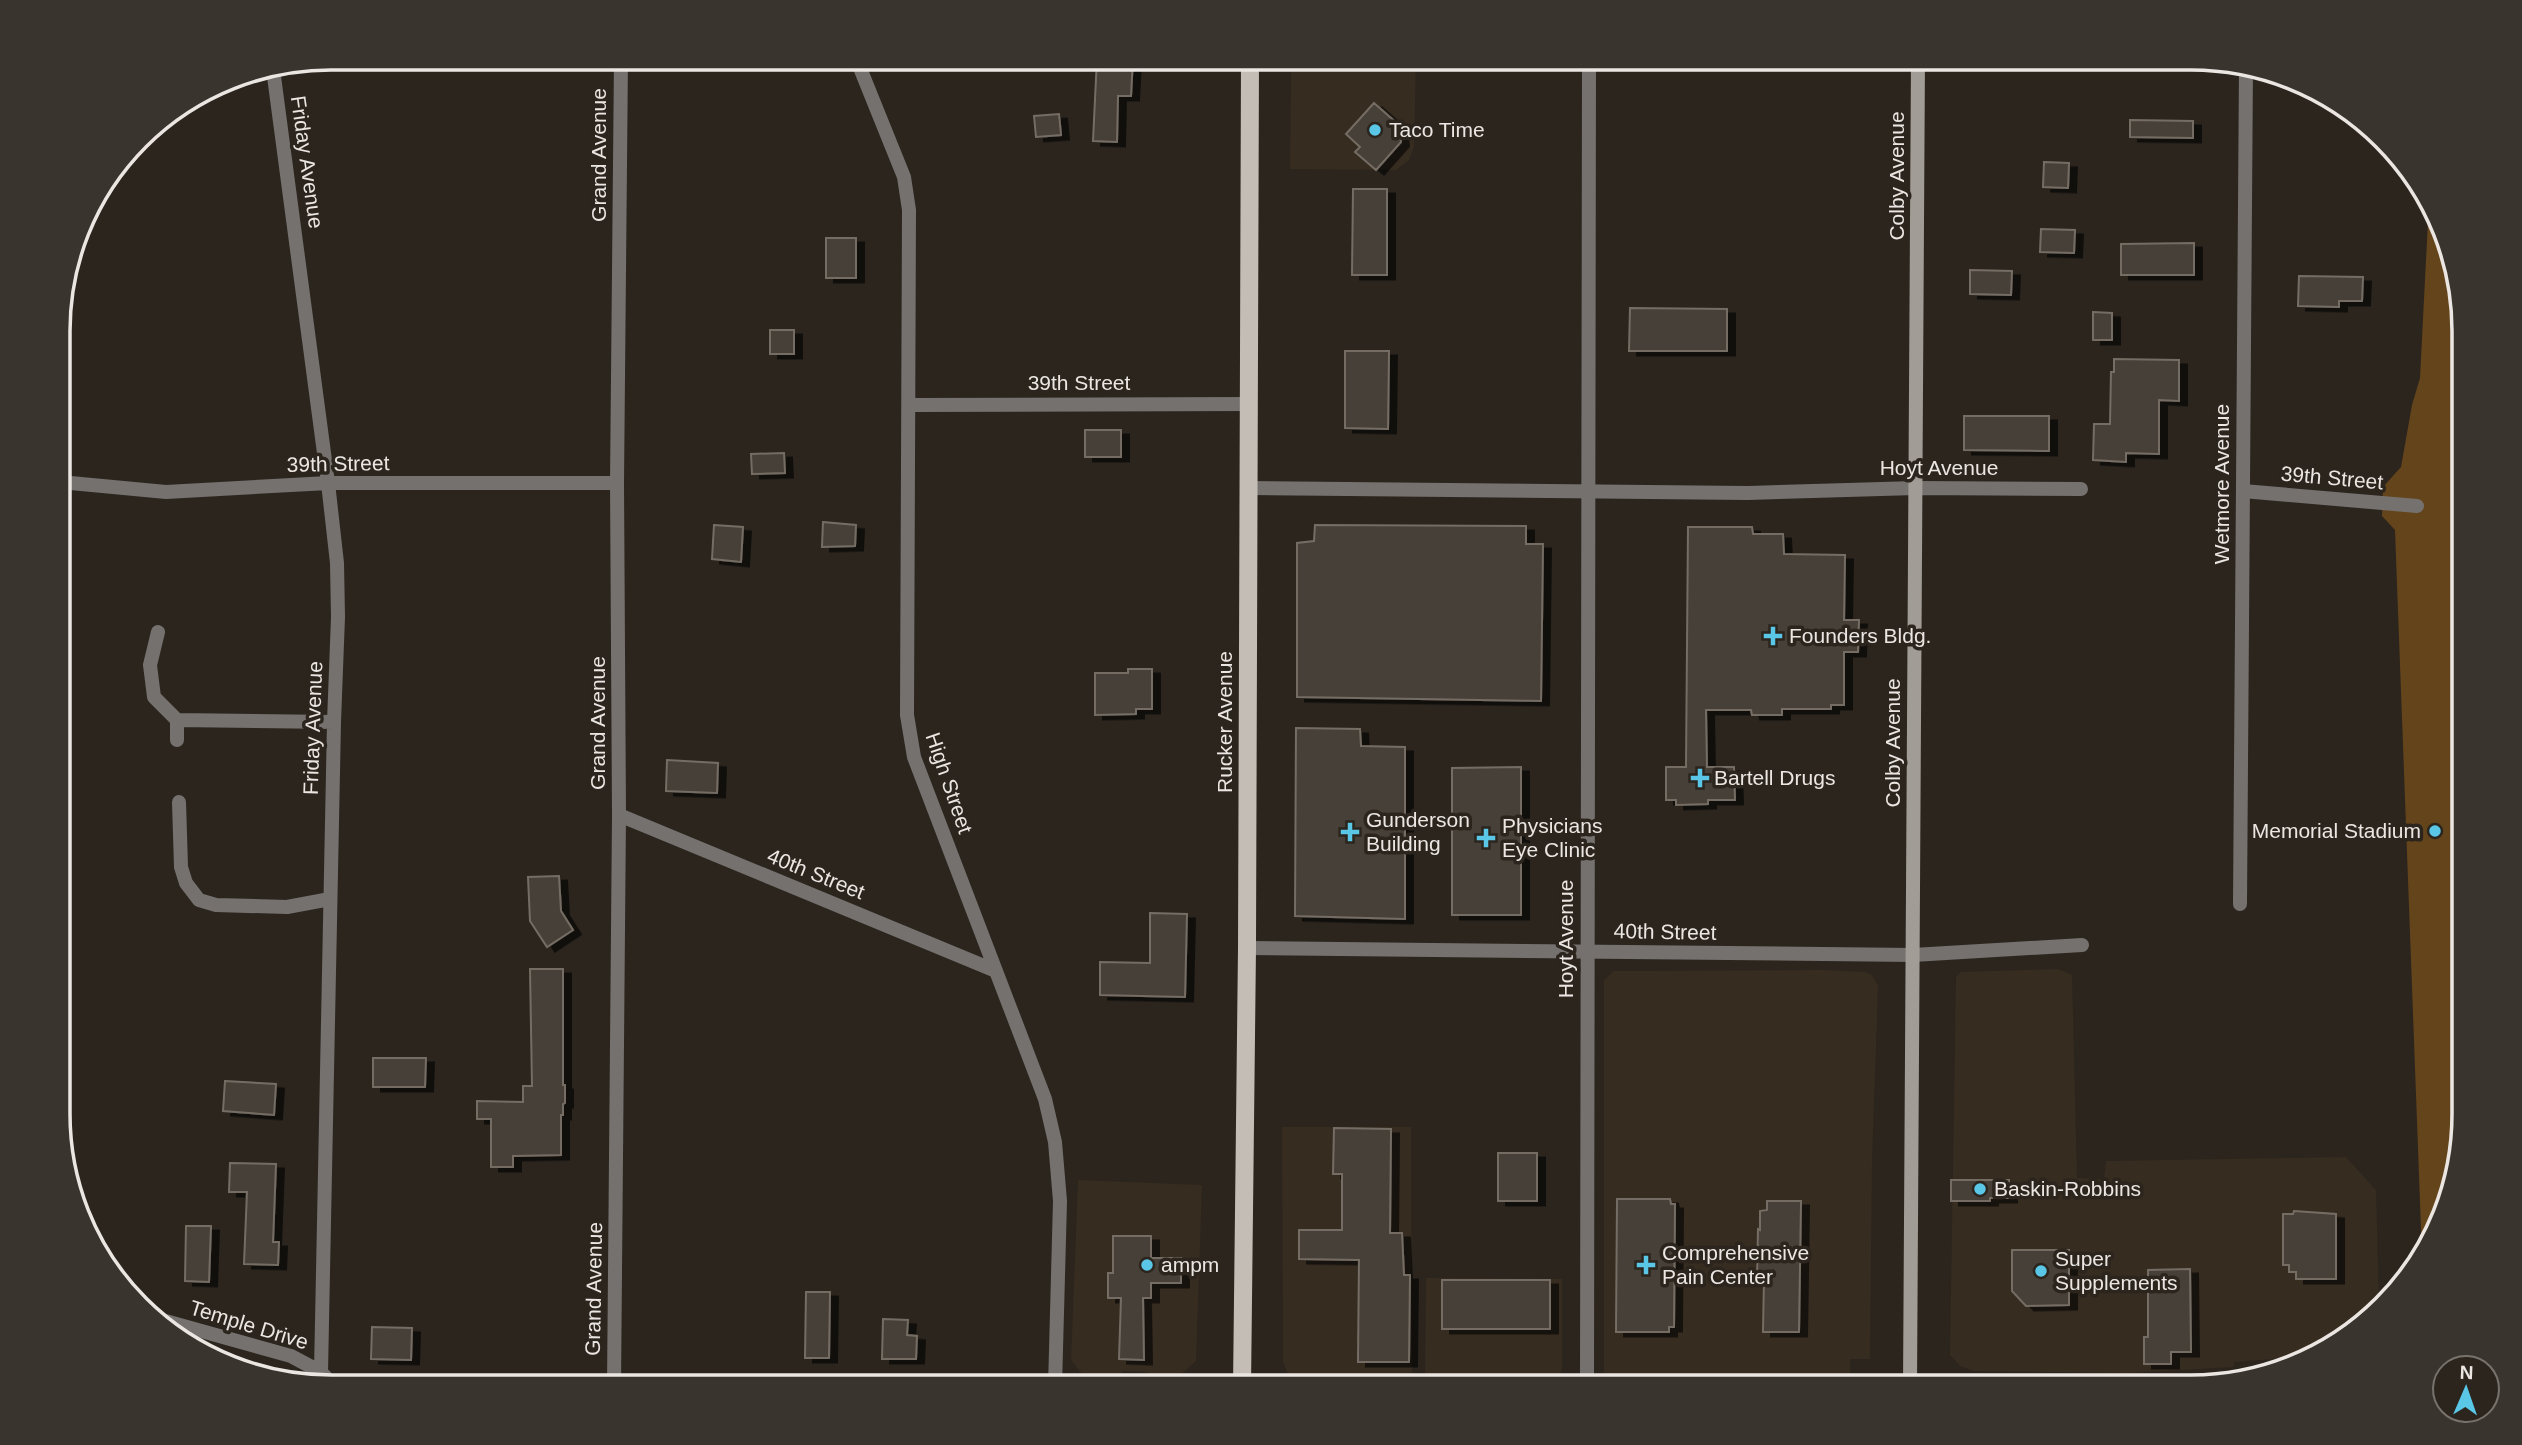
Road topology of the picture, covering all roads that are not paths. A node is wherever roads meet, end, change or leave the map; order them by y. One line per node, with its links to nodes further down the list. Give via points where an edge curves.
1 (621, 70): 12 (street, Grand Avenue)
2 (861, 70): 9 (street, High Street, via 904,177 909,211)
3 (1250, 70): 8 (main road, Rucker Avenue)
4 (1589, 70): 16 (street, Hoyt Avenue)
5 (1919, 70): 14 (main road, Colby Avenue)
6 (274, 76): 11 (street, Friday Avenue)
7 (2246, 76): 17 (street, Wetmore Avenue)
8 (1249, 404): 9 (street, 39th Street); 13 (main road, Rucker Avenue)
9 (910, 405): 31 (street, High Street, via 906,715 914,757)
10 (70, 483): 11 (street, 39th Street, via 166,492)
11 (328, 483): 12 (street, 39th Street); 21 (street, Friday Avenue, via 337,564)
12 (617, 483): 24 (street, Grand Avenue)
13 (1249, 488): 16 (street, Hoyt Avenue); 28 (main road, Rucker Avenue)
14 (1916, 488): 15 (street, Hoyt Avenue); 16 (street, Hoyt Avenue, via 1748,493); 30 (main road, Colby Avenue)
15 (2081, 489)
16 (1587, 490): 29 (street, Hoyt Avenue)
17 (2243, 491): 18 (street, 39th Street); 26 (street, Wetmore Avenue)
18 (2417, 506)
19 (158, 632): 20 (street, via 150,665 154,697)
20 (177, 720): 21 (street); 22 (street)
21 (334, 722): 25 (street, Friday Avenue)
22 (177, 740)
23 (179, 802): 25 (street, via 181,867 199,900 216,905 287,907)
24 (620, 815): 31 (street, 40th Street); 35 (street, Grand Avenue)
25 (330, 899): 33 (street, Friday Avenue)
26 (2240, 904)
27 (2081, 945): 30 (street, 40th Street)
28 (1247, 948): 29 (street, 40th Street); 37 (main road, Rucker Avenue)
29 (1588, 952): 30 (street, 40th Street); 38 (street, Hoyt Avenue)
30 (1913, 956): 39 (main road, Colby Avenue)
31 (996, 971): 36 (street, High Street, via 1045,1099 1055,1142 1060,1201)
32 (176, 1324): 33 (street, Temple Drive, via 291,1356)
33 (321, 1372): 34 (street)
34 (323, 1375)
35 (614, 1375)
36 (1055, 1375)
37 (1242, 1375)
38 (1587, 1375)
39 (1910, 1375)

